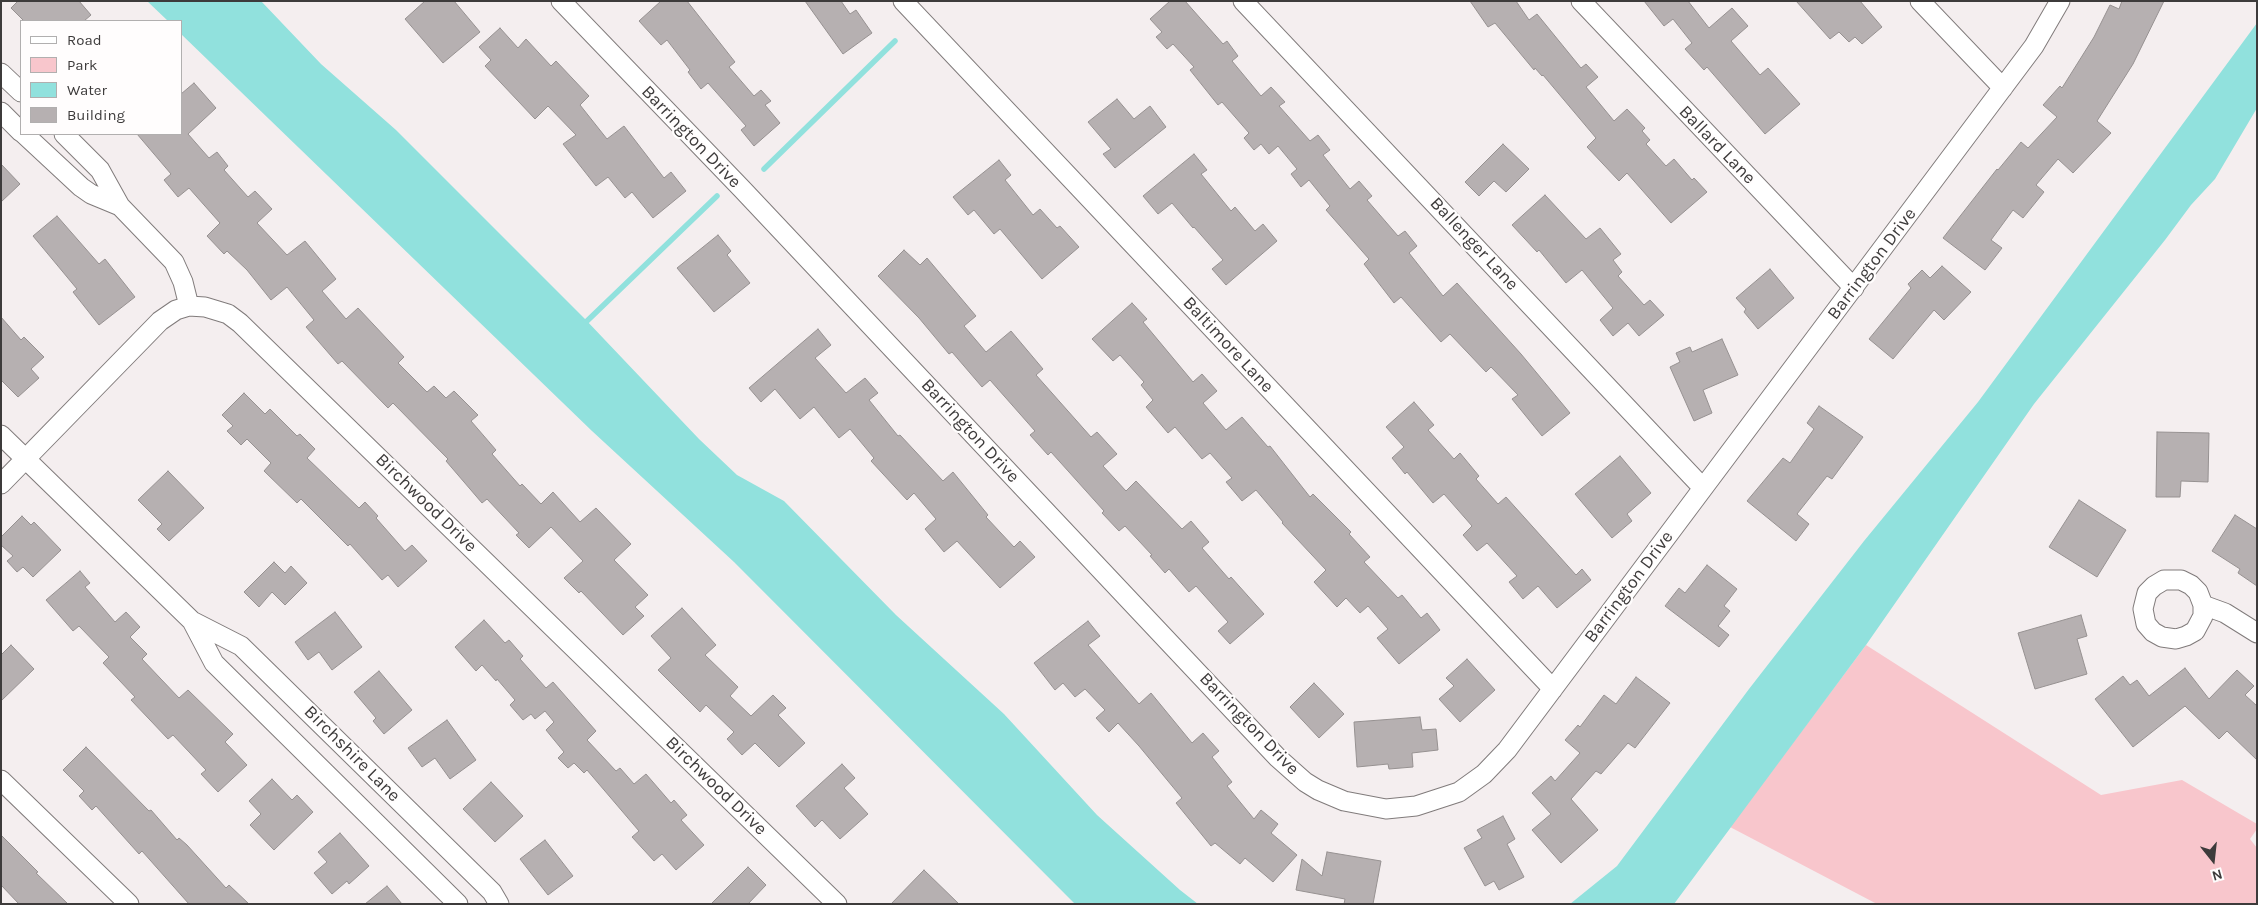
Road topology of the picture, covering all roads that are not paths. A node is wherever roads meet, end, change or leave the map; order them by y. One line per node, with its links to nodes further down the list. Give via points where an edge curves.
1 (560, 1): 24 (street, Barrington Drive, via 742,189 1278,758 1305,782 1344,801 1386,809 1416,806 1444,798 1472,784 1496,762)
2 (903, 1): 24 (street, Baltimore Lane)
3 (1243, 1): 20 (street, Ballenger Lane)
4 (1581, 1): 15 (street, Ballard Lane)
5 (1920, 1): 8 (street)
6 (2060, 1): 8 (street, Barrington Drive, via 2047,28)
7 (1, 73): 9 (street)
8 (2002, 88): 15 (street, Barrington Drive)
9 (20, 91)
10 (1, 112): 11 (street)
11 (20, 131)
12 (24, 135): 14 (street, via 81,187)
13 (65, 135): 14 (street, via 100,170)
14 (120, 206): 16 (street, via 174,262)
15 (1854, 288): 20 (street, Barrington Drive)
16 (189, 306): 18 (street, via 169,314 152,328); 29 (street, Birchwood Drive, via 215,309 240,323)
17 (1, 435): 18 (street, Birchshire Lane)
18 (26, 458): 19 (street); 22 (street, Birchshire Lane)
19 (1, 484)
20 (1703, 488): 24 (street, Barrington Drive)
21 (2203, 605): 23 (street, via 2225,613)
22 (192, 621): 27 (street, Birchshire Lane, via 214,663); 28 (street, Birchshire Lane, via 241,646 492,892)
23 (2257, 633)
24 (1553, 689)
25 (1, 780): 26 (street)
26 (129, 904)
27 (458, 904)
28 (498, 904)
29 (837, 904)

